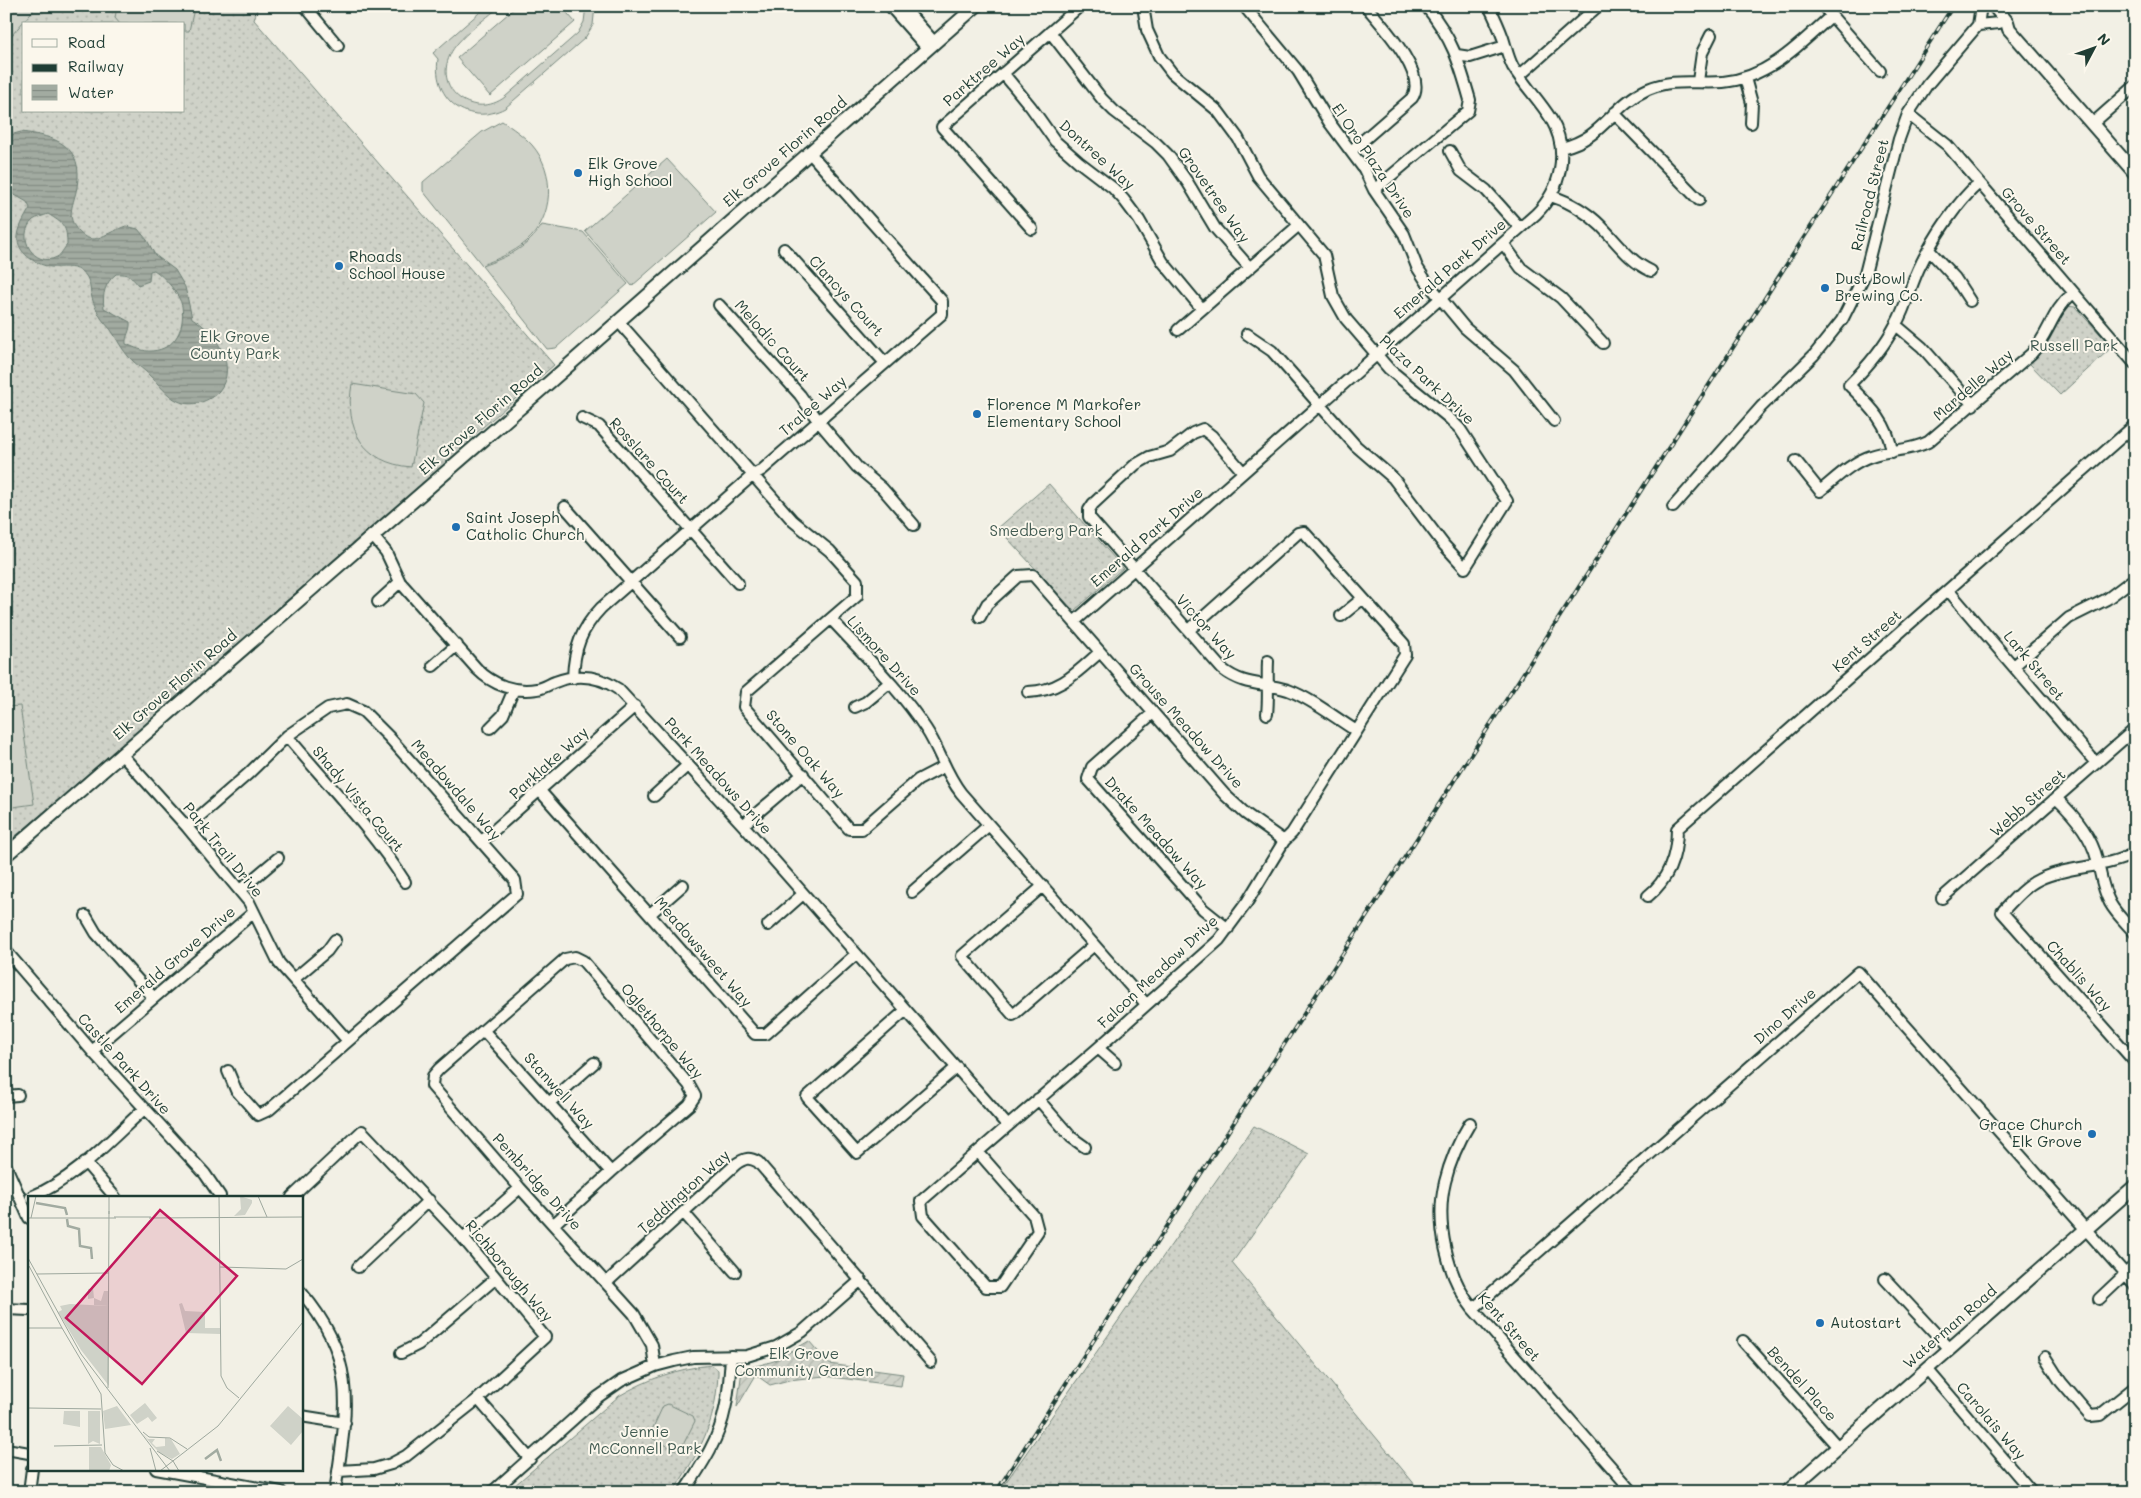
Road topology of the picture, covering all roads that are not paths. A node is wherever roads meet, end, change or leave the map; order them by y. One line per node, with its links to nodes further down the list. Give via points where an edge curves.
1 (305, 6): 21 (street)
2 (890, 6): 20 (street)
3 (902, 6): 20 (street)
4 (976, 6): 20 (main road, Elk Grove Florin Road)
5 (1080, 6): 18 (street, Parktree Way)
6 (1143, 6): 43 (street, Plaza Park Drive, via 1147,30 1159,56 1228,124 1258,176)
7 (1244, 6): 35 (street, El Oro Plaza Drive, via 1298,71)
8 (1366, 6): 35 (street, via 1404,55 1416,90 1412,98)
9 (1426, 6): 23 (street, via 1442,26)
10 (1489, 6): 22 (street, Emerald Park Drive)
11 (1598, 6): 26 (street)
12 (1823, 6): 15 (street)
13 (1981, 6): 16 (street)
14 (1991, 7): 17 (main road, via 2007,22)
15 (1832, 16): 24 (street); 27 (street, via 1774,64)
16 (1978, 24): 17 (street); 31 (street, Railroad Street, via 1927,85)
17 (2004, 26): 33 (main road)
18 (1050, 32): 25 (street, Parktree Way); 49 (street, Grovetree Way, via 1102,99 1168,155 1215,228)
19 (1711, 35): 28 (street, via 1702,54)
20 (931, 45): 37 (main road, Elk Grove Florin Road)
21 (338, 46)
22 (1505, 46): 23 (street, via 1470,56); 26 (street, Emerald Park Drive)
23 (1457, 55): 40 (street, via 1470,100 1468,111)
24 (1880, 71)
25 (1003, 73): 45 (street, Parktree Way, via 942,127); 55 (street, Dontree Way, via 1055,141 1124,200 1163,262)
26 (1519, 76): 34 (street, Emerald Park Drive, via 1551,119)
27 (1745, 78): 28 (street, via 1722,82); 32 (street, via 1752,103)
28 (1698, 81): 30 (street, via 1674,82 1648,89)
29 (2135, 86): 33 (street)
30 (1614, 113): 34 (street, via 1592,136); 42 (street)
31 (1908, 114): 39 (street, Grove Street, via 1947,145); 75 (street, Railroad Street, via 1870,258 1842,320)
32 (1751, 123)
33 (2092, 124): 38 (main road)
34 (1561, 148): 41 (street, Emerald Park Drive, via 1560,171)
35 (1351, 151): 40 (street, El Oro Plaza Drive)
36 (1450, 151): 44 (street, via 1461,171 1486,190)
37 (809, 152): 56 (main road, Elk Grove Florin Road); 62 (street, Tralee Way, via 942,301 942,314)
38 (2135, 173)
39 (1979, 182): 48 (street, via 1960,201); 51 (street, Grove Street)
40 (1374, 190): 52 (street, El Oro Plaza Drive, via 1404,234 1421,275)
41 (1551, 196): 44 (street, Emerald Park Drive); 50 (street, via 1589,216 1633,261)
42 (1699, 200)
43 (1299, 225): 49 (street); 61 (street, Plaza Park Drive, via 1324,255 1330,288 1341,312)
44 (1520, 228): 46 (street, Emerald Park Drive)
45 (1032, 229)
46 (1503, 243): 52 (street, Emerald Park Drive); 60 (street, via 1521,268 1561,298)
47 (784, 249): 62 (street, Clancys Court)
48 (1929, 250): 53 (street); 57 (street)
49 (1250, 268): 55 (street)
50 (1651, 271)
51 (2073, 293): 63 (street, Grove Street); 65 (street, Mardelle Way, via 2057,309 2036,349)
52 (1440, 299): 61 (street, Emerald Park Drive); 67 (street, El Oro Plaza Drive, via 1465,328 1514,370)
53 (1970, 300)
54 (720, 305): 68 (street, Melodic Court, via 800,395)
55 (1202, 309): 58 (street)
56 (618, 321): 73 (street, Lismore Drive); 78 (main road, Elk Grove Florin Road)
57 (1896, 325): 65 (street, via 1922,347); 70 (street, via 1877,354 1849,385 1880,417)
58 (1178, 330)
59 (1248, 334): 64 (street, Plaza Park Drive, via 1272,351)
60 (1603, 343)
61 (1376, 355): 64 (street, Emerald Park Drive); 64 (street, Plaza Park Drive, via 1402,382 1460,429 1507,501 1465,568 1393,478 1356,446)
62 (886, 363): 68 (street, Tralee Way)
63 (2135, 364)
64 (1320, 405): 72 (street, Emerald Park Drive)
65 (1973, 405): 70 (street, Mardelle Way, via 1928,442)
66 (582, 418): 77 (street, Rosslare Court, via 599,426)
67 (1554, 421)
68 (819, 422): 73 (street, Tralee Way); 76 (street, Melodic Court)
69 (2135, 425): 84 (street, Kent Street)
70 (1892, 452): 71 (street, Mardelle Way, via 1862,459 1820,491)
71 (1796, 461)
72 (1243, 472): 79 (street, Emerald Park Drive); 79 (street, Victor Way, via 1203,429 1170,451 1135,465 1093,504 1088,514)
73 (753, 475): 77 (street, Tralee Way); 89 (street, Lismore Drive, via 793,521 830,551 857,581 857,596)
74 (566, 507): 82 (street)
75 (1673, 507)
76 (914, 525)
77 (690, 529): 82 (street, Tralee Way); 83 (street, Rosslare Court)
78 (372, 535): 81 (street, Park Meadows Drive, via 386,552); 111 (main road, Elk Grove Florin Road)
79 (1134, 569): 90 (street, Emerald Park Drive); 91 (street, Victor Way)
80 (2135, 578): 97 (street, via 2107,599 2069,618)
81 (400, 582): 86 (street); 93 (street, Park Meadows Drive)
82 (631, 582): 92 (street); 98 (street, Tralee Way, via 601,608 583,630 574,657)
83 (738, 583)
84 (1948, 590): 97 (street, Lark Street); 134 (street, Kent Street, via 1677,829 1668,873)
85 (1362, 599): 87 (street); 91 (street, Falcon Meadow Drive, via 1304,532); 109 (street, Falcon Meadow Drive, via 1404,644 1405,655)
86 (378, 602)
87 (1341, 616)
88 (980, 617): 90 (street, Grouse Meadow Drive, via 987,604 1018,576 1033,575)
89 (830, 619): 99 (street, Lismore Drive); 115 (street, Stone Oak Way, via 746,692 744,706)
90 (1074, 622): 94 (street, Grouse Meadow Drive)
91 (1189, 630): 100 (street, Victor Way, via 1228,674 1249,684)
92 (680, 638)
93 (457, 645): 96 (street); 101 (street, Park Meadows Drive, via 482,674)
94 (1100, 652): 102 (street, via 1062,684 1048,690); 105 (street, Grouse Meadow Drive)
95 (1268, 661): 100 (street)
96 (433, 666)
97 (2014, 666): 112 (street, Lark Street)
98 (573, 678): 101 (street, Park Meadows Drive, via 536,689); 103 (street, Park Meadows Drive, via 591,677 612,685)
99 (889, 683): 104 (street); 114 (street, Lismore Drive, via 927,730)
100 (1268, 687): 106 (street); 109 (street, Victor Way, via 1296,694)
101 (514, 689): 107 (street, via 502,716)
102 (1028, 692)
103 (635, 706): 113 (street, Park Meadows Drive); 116 (street, Parklake Way)
104 (855, 707)
105 (1153, 713): 123 (street, Grouse Meadow Drive, via 1236,805); 140 (street, Drake Meadow Way, via 1092,766 1088,779 1203,909)
106 (1267, 714)
107 (490, 728)
108 (2135, 729): 112 (street, Webb Street)
109 (1355, 730): 123 (street, Falcon Meadow Drive)
110 (286, 736): 121 (street, Meadowdale Way); 122 (street, Meadowdale Way, via 328,708 347,704 357,707 389,736); 128 (street, Shady Vista Court, via 358,819)
111 (121, 754): 121 (street, Park Trail Drive); 125 (main road, Elk Grove Florin Road)
112 (2096, 763): 118 (street, Webb Street)
113 (688, 766): 117 (street); 119 (street, Park Meadows Drive)
114 (943, 766): 115 (street, Stone Oak Way, via 912,785 862,830 848,829); 120 (street, Lismore Drive, via 954,785)
115 (803, 774): 119 (street)
116 (540, 791): 122 (street, Parklake Way); 137 (street, Meadowsweet Way)
117 (654, 796)
118 (2056, 798): 127 (street, via 2084,832); 135 (street, Webb Street)
119 (743, 825): 133 (street, Park Meadows Drive)
120 (989, 825): 130 (street, Lismore Drive); 132 (street)
121 (187, 827): 131 (street, Park Trail Drive)
122 (482, 841): 151 (street, Meadowdale Way, via 515,880 517,894)
123 (1284, 841): 140 (street, Falcon Meadow Drive)
124 (2135, 853): 127 (street)
125 (6, 855)
126 (278, 858): 131 (street)
127 (2098, 865): 141 (street, via 2109,902); 154 (street, Chablis Way, via 2041,878 2002,912)
128 (405, 882)
129 (683, 886): 137 (street)
130 (1043, 886): 143 (street, Lismore Drive); 143 (street, via 962,956 1013,1015)
131 (240, 890): 136 (street, Park Trail Drive)
132 (912, 892)
133 (803, 894): 139 (street); 145 (street, Park Meadows Drive)
134 (1648, 896)
135 (1942, 898)
136 (254, 912): 146 (street, Park Trail Drive, via 275,956); 147 (street, Emerald Grove Drive)
137 (650, 914): 145 (street, Meadowsweet Way, via 755,1034 766,1034)
138 (86, 916): 147 (street, via 96,933)
139 (768, 924)
140 (1228, 930): 148 (street, Falcon Meadow Drive)
141 (2135, 933)
142 (335, 940): 146 (street)
143 (1094, 945): 148 (street, Lismore Drive)
144 (6, 951): 153 (street, Castle Park Drive)
145 (856, 954): 149 (street, Park Meadows Drive)
146 (294, 979): 151 (street, Park Trail Drive)
147 (153, 998): 153 (street, Emerald Grove Drive)
148 (1146, 1004): 152 (street, Falcon Meadow Drive)
149 (906, 1010): 157 (street, Park Meadows Drive); 157 (street, via 807,1097 857,1153)
150 (484, 1031): 162 (street, Stanwell Way); 170 (street, Oglethorpe Way, via 565,958 575,957 583,961 695,1096 689,1105); 172 (street, Pembridge Drive, via 436,1072 431,1080 432,1086)
151 (348, 1041): 158 (street, via 269,1110 258,1115 236,1090)
152 (1098, 1048): 156 (street); 161 (street, Falcon Meadow Drive)
153 (92, 1052): 163 (street, Castle Park Drive)
154 (2134, 1061)
155 (594, 1063): 162 (street)
156 (1115, 1063)
157 (957, 1067): 165 (street, Park Meadows Drive)
158 (228, 1071)
159 (18, 1095): 160 (street)
160 (6, 1096)
161 (1038, 1099): 165 (street, Falcon Meadow Drive); 166 (street, via 1071,1137)
162 (549, 1103): 170 (street, Stanwell Way)
163 (144, 1109): 168 (street); 175 (street, Castle Park Drive, via 205,1174)
164 (1470, 1123): 195 (street, Kent Street, via 1455,1151 1444,1183 1442,1215 1451,1266)
165 (1008, 1126): 167 (street, Falcon Meadow Drive)
166 (1085, 1146)
167 (979, 1153): 167 (street, Falcon Meadow Drive, via 1034,1216 1038,1231 1000,1287 986,1287 923,1216 921,1201)
168 (85, 1162): 173 (street, via 57,1184); 174 (street)
169 (6, 1166): 177 (street)
170 (611, 1172): 180 (street, Oglethorpe Way)
171 (2135, 1186): 181 (main road, Waterman Road)
172 (520, 1188): 180 (street, Pembridge Drive); 182 (street)
173 (31, 1196)
174 (114, 1196)
175 (220, 1196)
176 (293, 1196): 178 (street, Richborough Way, via 362,1131)
177 (27, 1198)
178 (429, 1200): 182 (street, Richborough Way); 184 (street)
179 (684, 1213): 185 (street); 189 (street, Teddington Way, via 743,1159 751,1158 758,1162); 190 (street, Teddington Way)
180 (554, 1224): 190 (street, Pembridge Drive)
181 (2086, 1230): 186 (street); 195 (street, Dino Drive, via 1858,972); 198 (main road, Waterman Road)
182 (462, 1238): 187 (street, Richborough Way)
183 (2135, 1265): 186 (street)
184 (358, 1266)
185 (735, 1272)
186 (2125, 1274): 191 (street); 193 (street)
187 (496, 1278): 199 (street, via 419,1344); 206 (street, Richborough Way, via 545,1337)
188 (1885, 1279): 198 (street)
189 (861, 1280): 200 (street, via 789,1341 747,1356); 202 (street)
190 (607, 1282): 203 (street, Pembridge Drive, via 641,1323 652,1345)
191 (2135, 1285)
192 (302, 1293): 208 (street, via 326,1325 339,1355 346,1388)
193 (2098, 1298)
194 (6, 1309): 196 (street)
195 (1473, 1309): 222 (street, Kent Street)
196 (28, 1310)
197 (1743, 1341): 209 (street, Bendel Place)
198 (1950, 1349): 204 (main road, Waterman Road)
199 (401, 1353)
200 (731, 1356): 203 (street, via 694,1356); 221 (street, via 721,1425 705,1460)
201 (2044, 1357): 205 (street, via 2090,1416 2100,1415)
202 (930, 1362)
203 (655, 1366): 212 (street, via 605,1392)
204 (1927, 1369): 209 (main road, Waterman Road); 224 (street, Carolais Way)
205 (2135, 1388)
206 (478, 1399): 212 (street); 215 (street, Richborough Way, via 399,1461 374,1469)
207 (302, 1416): 208 (street)
208 (345, 1422): 215 (street)
209 (1838, 1447): 223 (main road, Waterman Road)
210 (6, 1449): 211 (street)
211 (28, 1453)
212 (530, 1459): 220 (street)
213 (32, 1470): 217 (street)
214 (161, 1470): 216 (street)
215 (338, 1471): 219 (street)
216 (264, 1490): 218 (street)
217 (29, 1492)
218 (281, 1492)
219 (335, 1492)
220 (492, 1492)
221 (684, 1492)
222 (1633, 1492)
223 (1787, 1492)
224 (2032, 1492)

